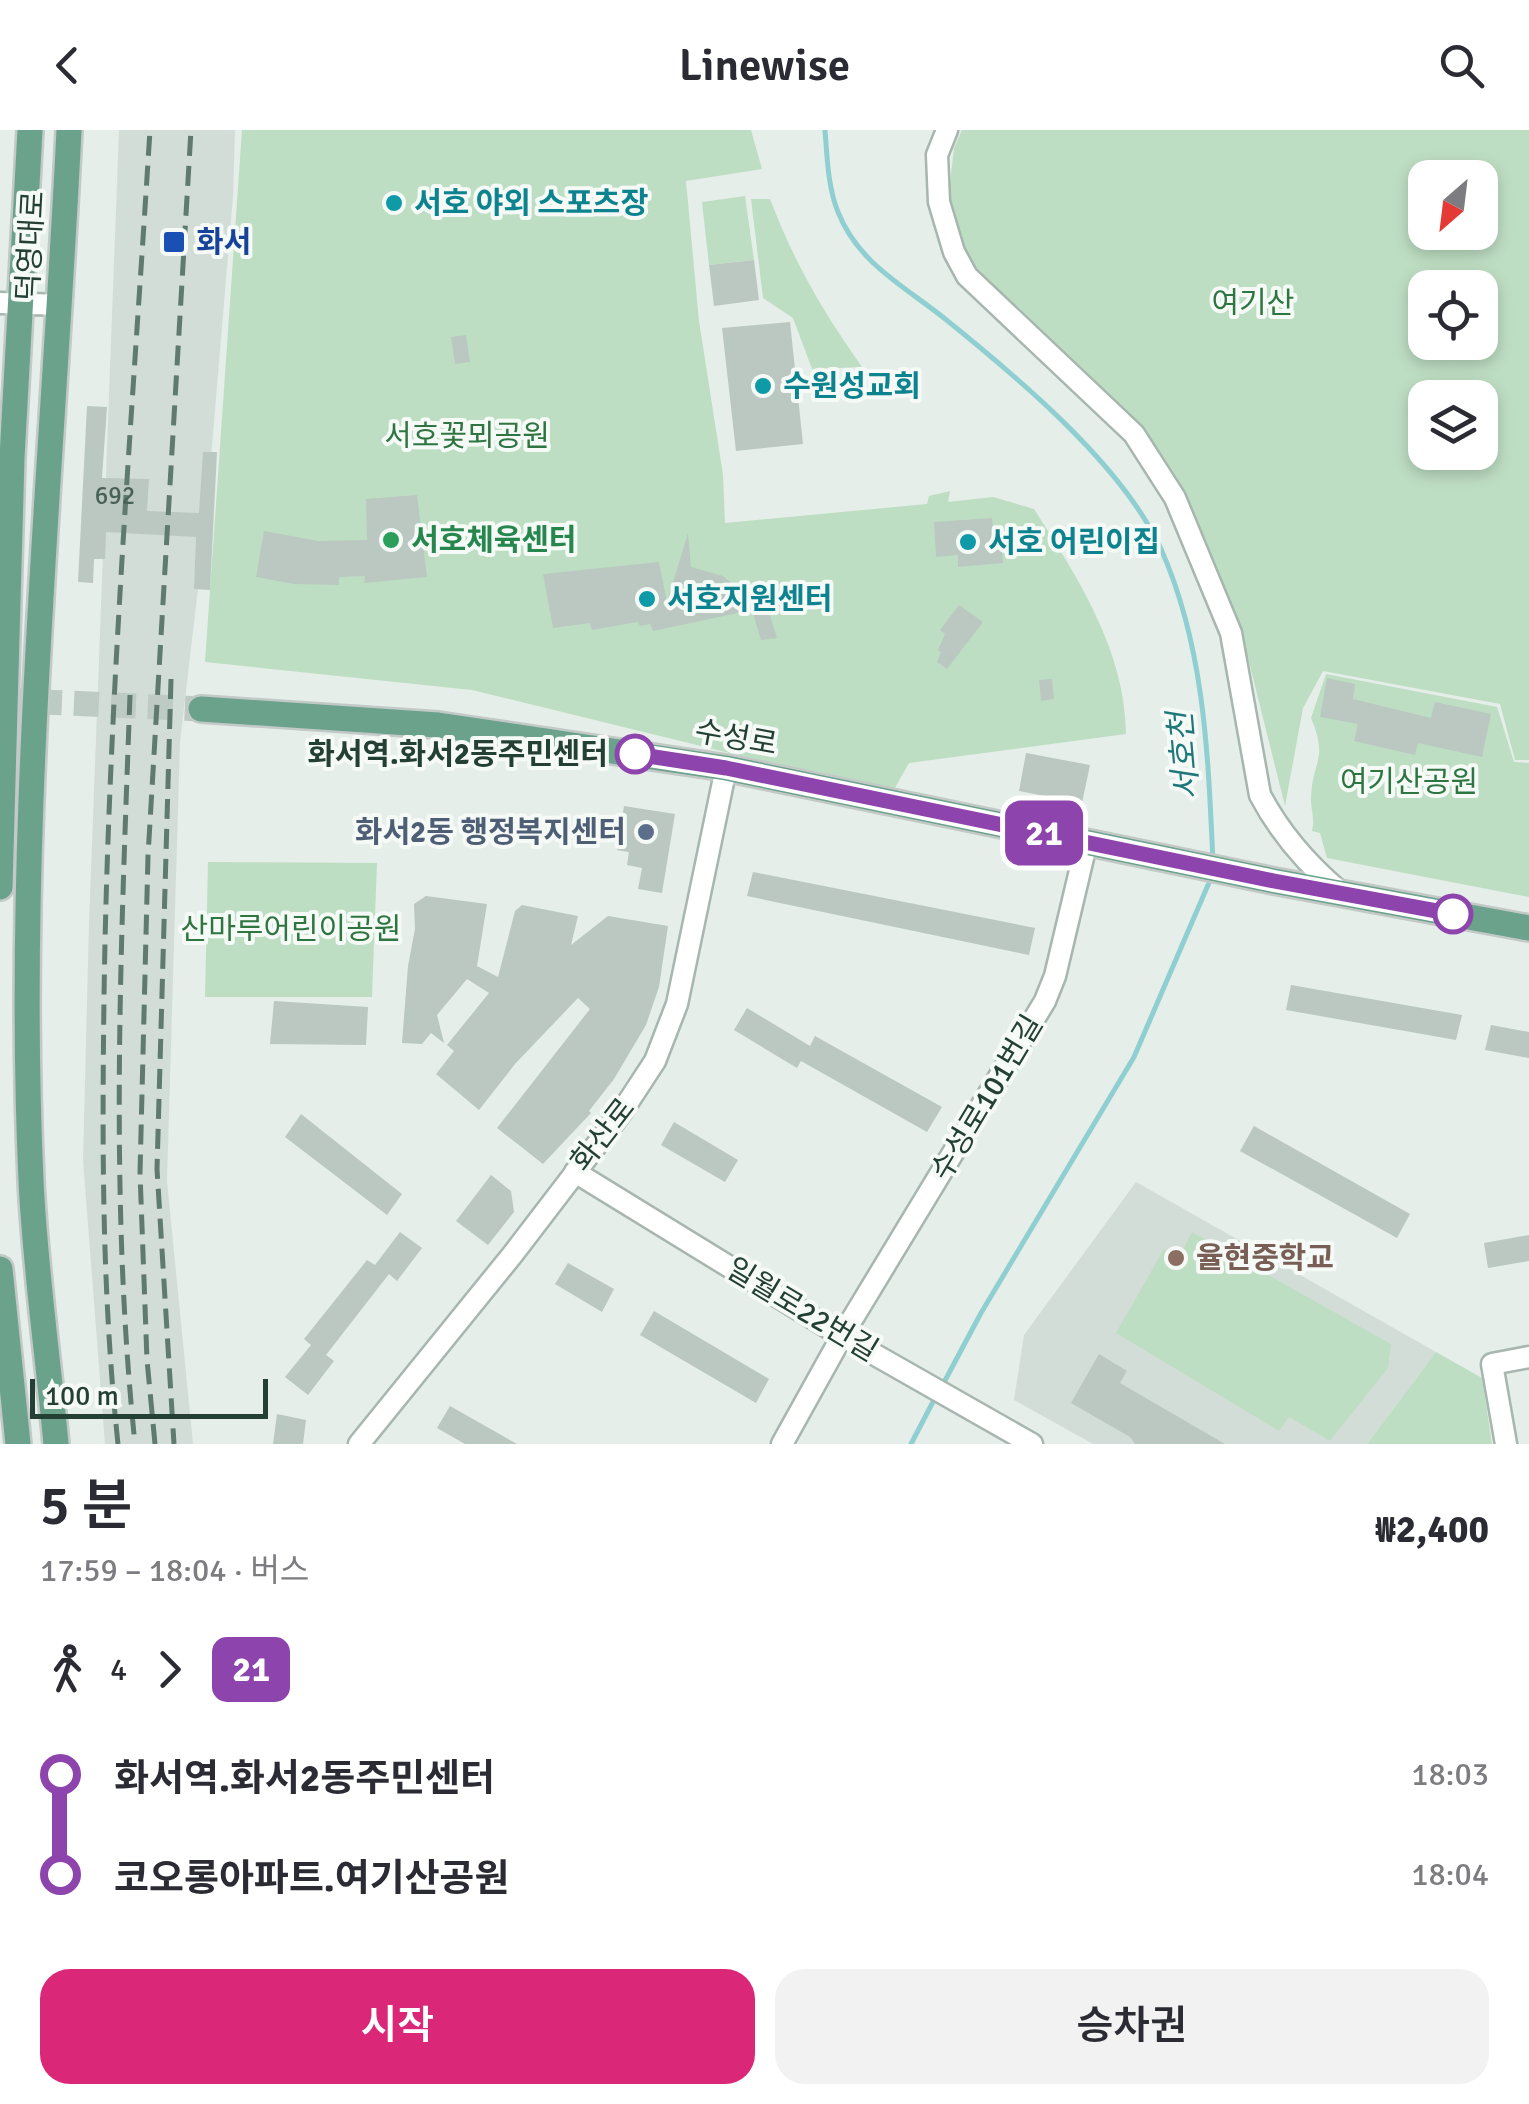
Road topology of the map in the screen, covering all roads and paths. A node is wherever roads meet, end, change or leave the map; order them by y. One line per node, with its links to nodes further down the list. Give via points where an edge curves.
1 (30, 130): 4 (main road, 덕영대로)
2 (69, 130): 5 (main road, 덕영대로)
3 (948, 130): 11 (street, via 936,177 954,252 967,276 1088,387 1152,458 1231,633 1260,796 1307,864)
4 (10, 303): 5 (street); 6 (main road, 덕영대로, via 14,420)
5 (61, 305): 18 (main road, 덕영대로, via 27,914 31,1182)
6 (4, 460): 10 (main road)
7 (201, 709): 8 (main road, 수성로, via 438,725)
8 (726, 768): 9 (main road, 수성로); 13 (street, 화산로, via 667,1036 641,1087)
9 (1087, 842): 11 (main road, 수성로); 15 (street, 수성로101번길, via 1045,1001)
10 (0, 887)
11 (1340, 891): 12 (main road)
12 (1529, 928)
13 (575, 1172): 15 (street, 일월로22번길); 19 (street, 화산로)
14 (0, 1269): 17 (main road)
15 (842, 1336): 20 (street, 수성로101번길); 21 (street, 일월로22번길)
16 (1529, 1358): 22 (street, via 1492,1364)
17 (18, 1444)
18 (56, 1444)
19 (359, 1444)
20 (782, 1444)
21 (1032, 1444)
22 (1506, 1444)

